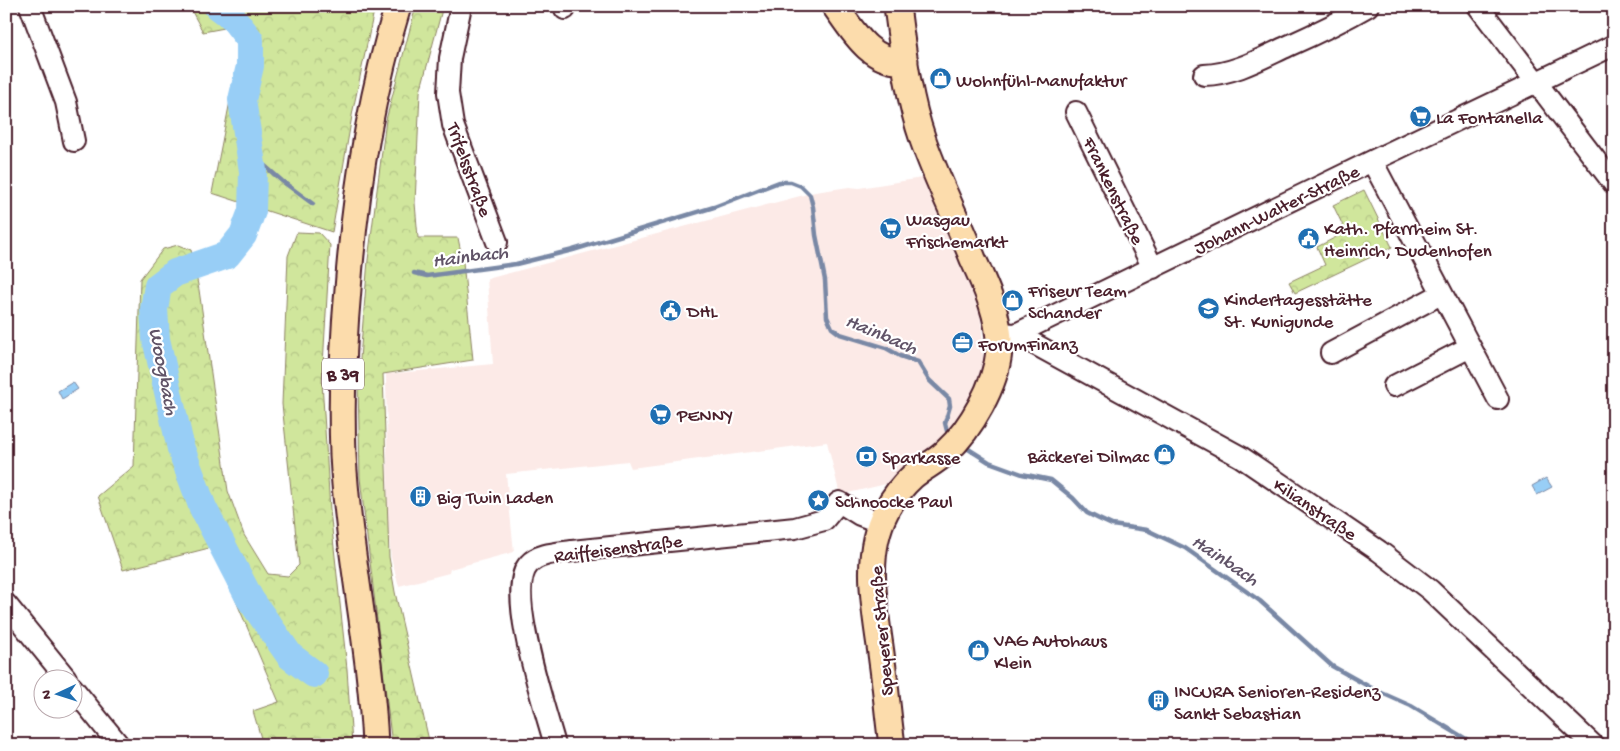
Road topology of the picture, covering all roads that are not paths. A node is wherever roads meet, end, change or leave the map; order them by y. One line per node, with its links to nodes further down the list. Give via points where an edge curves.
1 (30, 6): 13 (street, via 66,102)
2 (398, 6): 29 (main road, B 39, via 365,148 350,256 343,362 348,508)
3 (461, 6): 16 (street, Trifelsstraße, via 448,93 453,125)
4 (835, 6): 9 (main road, via 857,37 872,51 889,60)
5 (897, 6): 9 (main road, Speyerer Straße)
6 (1368, 6): 10 (street, via 1242,68)
7 (1478, 6): 11 (street)
8 (1614, 45): 11 (street, Johann-Walter-Straße)
9 (905, 61): 19 (main road, Speyerer Straße, via 924,141 993,309)
10 (1204, 75)
11 (1536, 81): 14 (street, Johann-Walter-Straße); 15 (street)
12 (1076, 112): 17 (street, Frankenstraße)
13 (74, 141)
14 (1372, 160): 17 (street, Johann-Walter-Straße); 18 (street)
15 (1614, 184)
16 (497, 242)
17 (1153, 268): 19 (street, Johann-Walter-Straße)
18 (1441, 294): 20 (street); 21 (street)
19 (1007, 334): 24 (main road, Speyerer Straße, via 980,406 956,441 903,487); 32 (street, Kilianstraße, via 1241,457 1373,547 1430,590)
20 (1470, 347): 22 (street); 23 (street)
21 (1331, 353)
22 (1394, 386)
23 (1498, 400)
24 (881, 523): 30 (street, Raiffeisenstraße, via 855,513 839,502 824,520 795,528 538,557 524,569 521,578 521,610); 31 (main road, Speyerer Straße, via 873,579)
25 (6, 604): 26 (street)
26 (58, 668)
27 (82, 699): 28 (street)
28 (119, 745)
29 (375, 745)
30 (555, 745)
31 (892, 745)
32 (1593, 745)

